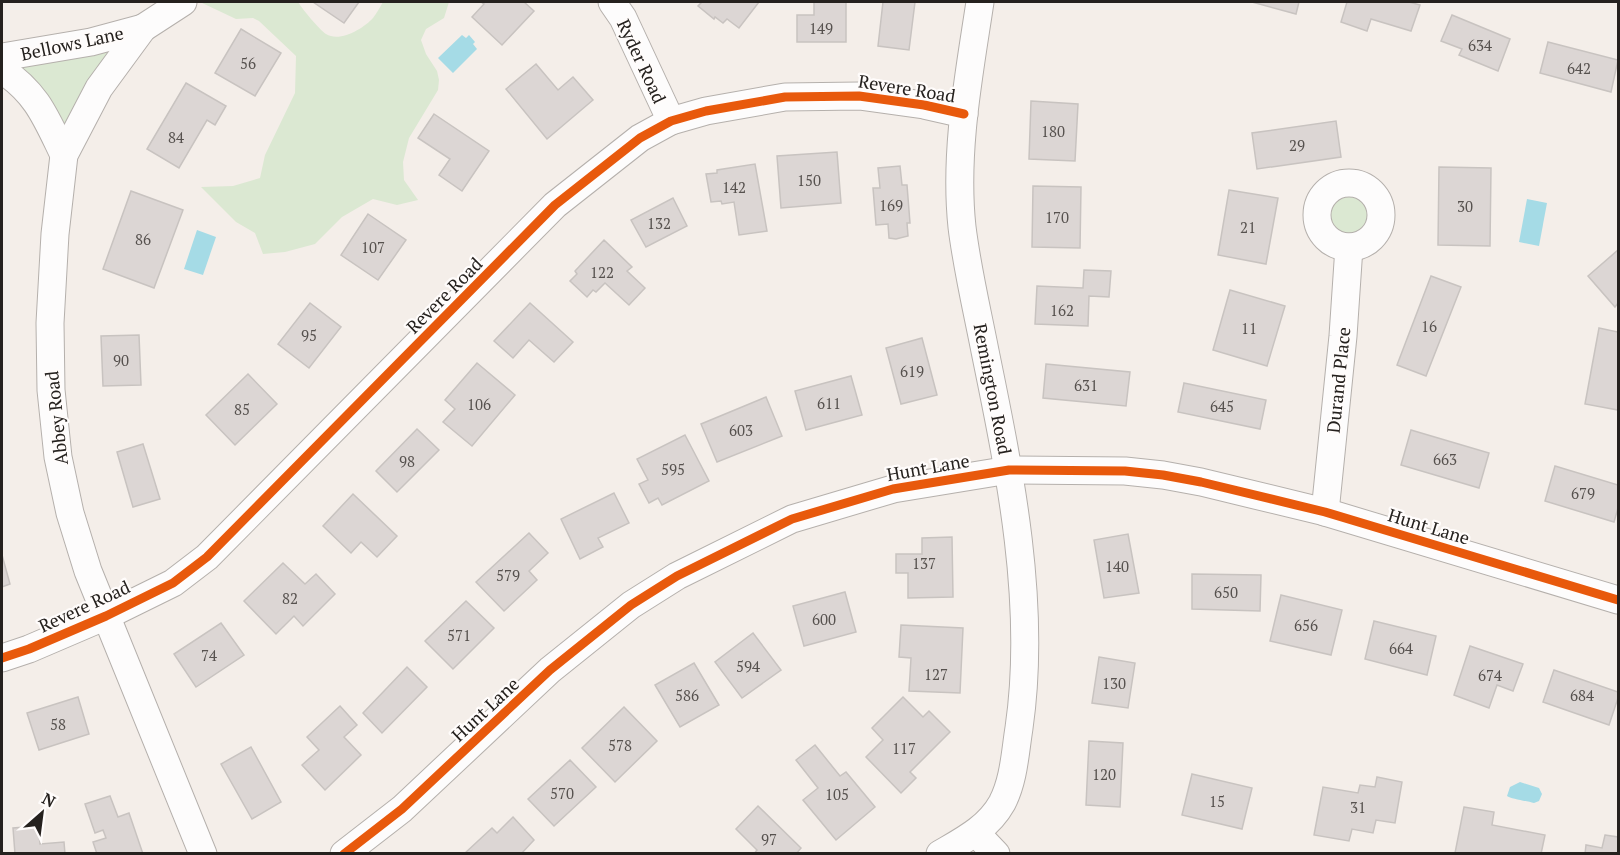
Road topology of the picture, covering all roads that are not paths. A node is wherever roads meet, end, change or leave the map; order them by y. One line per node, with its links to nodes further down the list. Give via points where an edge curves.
1 (183, 2): 4 (street, Abbey Road)
2 (612, 2): 8 (street, Ryder Road)
3 (980, 2): 7 (street, Remington Road)
4 (143, 28): 5 (street, Bellows Lane, via 91,42); 9 (street, Abbey Road, via 99,88)
5 (2, 57)
6 (2, 70): 9 (street, Bellows Lane, via 28,90)
7 (964, 114): 8 (street, Revere Road, via 859,96 819,96 756,102); 11 (street, Remington Road, via 962,226)
8 (671, 121): 14 (street, Revere Road, via 640,138 555,205 207,557 173,583)
9 (64, 155): 14 (street, Abbey Road, via 54,234 51,390 58,457 70,513)
10 (1348, 247): 12 (street, Durand Place, via 1343,336)
11 (1009, 470): 12 (street, Hunt Lane, via 1163,475); 16 (street, Remington Road, via 1025,610 1023,700 1007,790 992,817); 18 (street, Hunt Lane, via 893,489 792,519 677,576 631,605 550,670 402,809)
12 (1324, 512): 13 (street, Hunt Lane)
13 (1618, 600)
14 (106, 616): 15 (street, Revere Road); 17 (street, Abbey Road)
15 (2, 658)
16 (976, 833): 19 (street, Remington Road); 20 (street)
17 (202, 854)
18 (344, 854)
19 (940, 854)
20 (996, 854)

